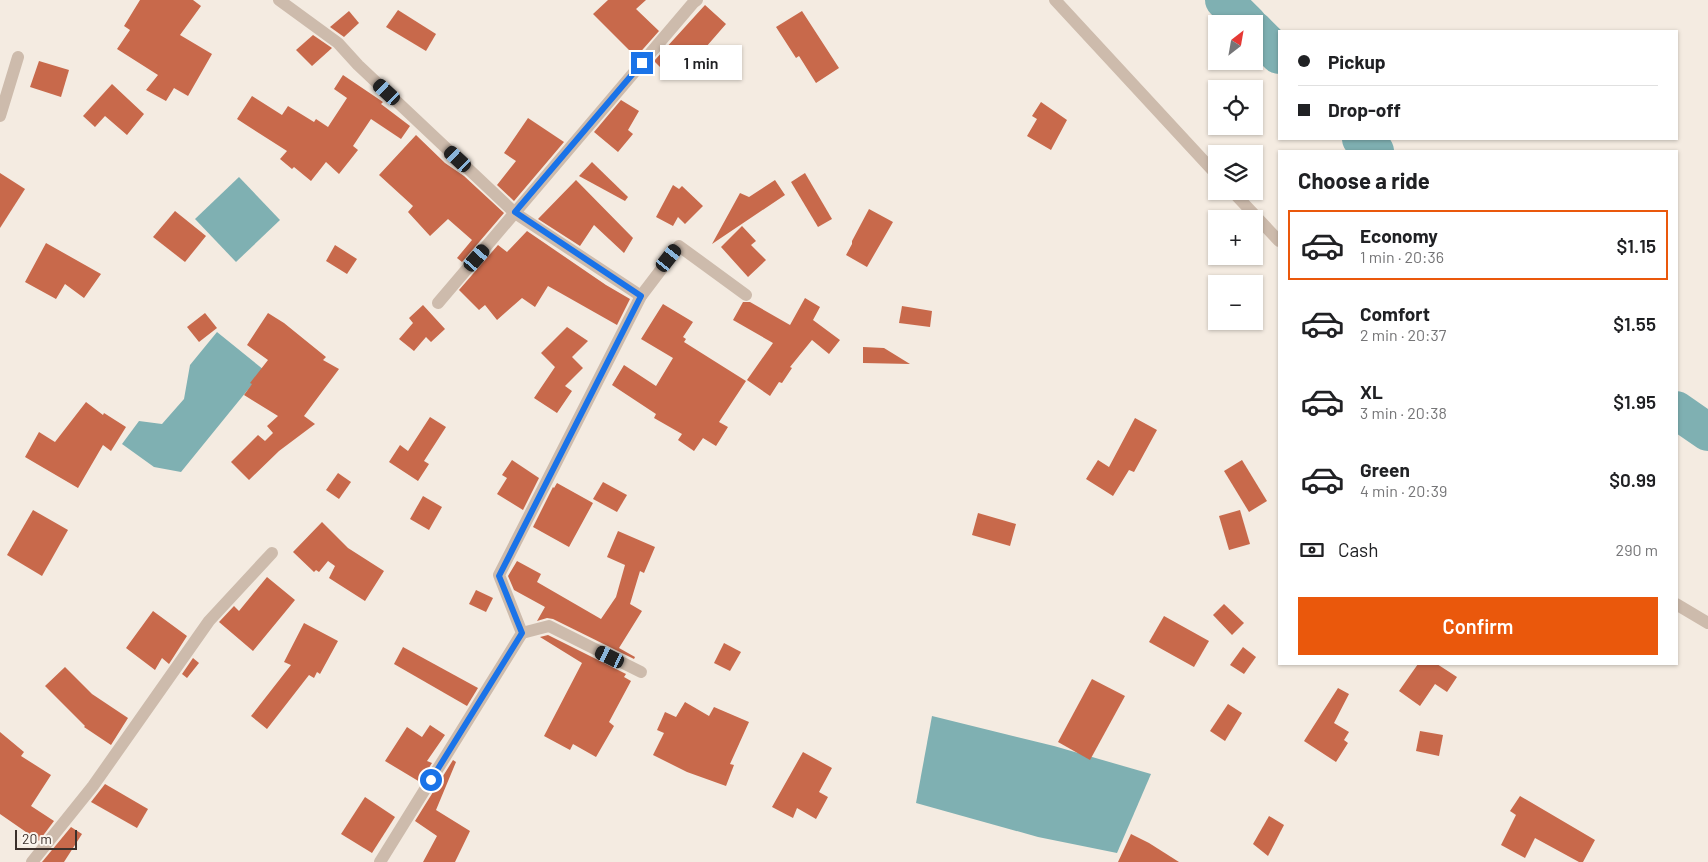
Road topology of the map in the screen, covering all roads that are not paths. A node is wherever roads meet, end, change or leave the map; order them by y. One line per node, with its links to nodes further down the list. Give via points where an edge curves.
1 (279, 0): 8 (street, via 338,43)
2 (697, 0): 8 (street)
3 (1055, 0): 6 (street)
4 (18, 57): 5 (street)
5 (0, 116)
6 (1208, 165)
7 (1240, 200): 9 (street)
8 (515, 212): 11 (street); 12 (street)
9 (1278, 240)
10 (746, 295): 11 (street, via 679,246)
11 (641, 296): 16 (street, via 499,576)
12 (438, 303)
13 (272, 553): 18 (street, via 209,621 93,786)
14 (1678, 605): 15 (street)
15 (1708, 623)
16 (522, 633): 17 (street, via 549,626); 19 (street)
17 (641, 672)
18 (32, 862)
19 (380, 862)

